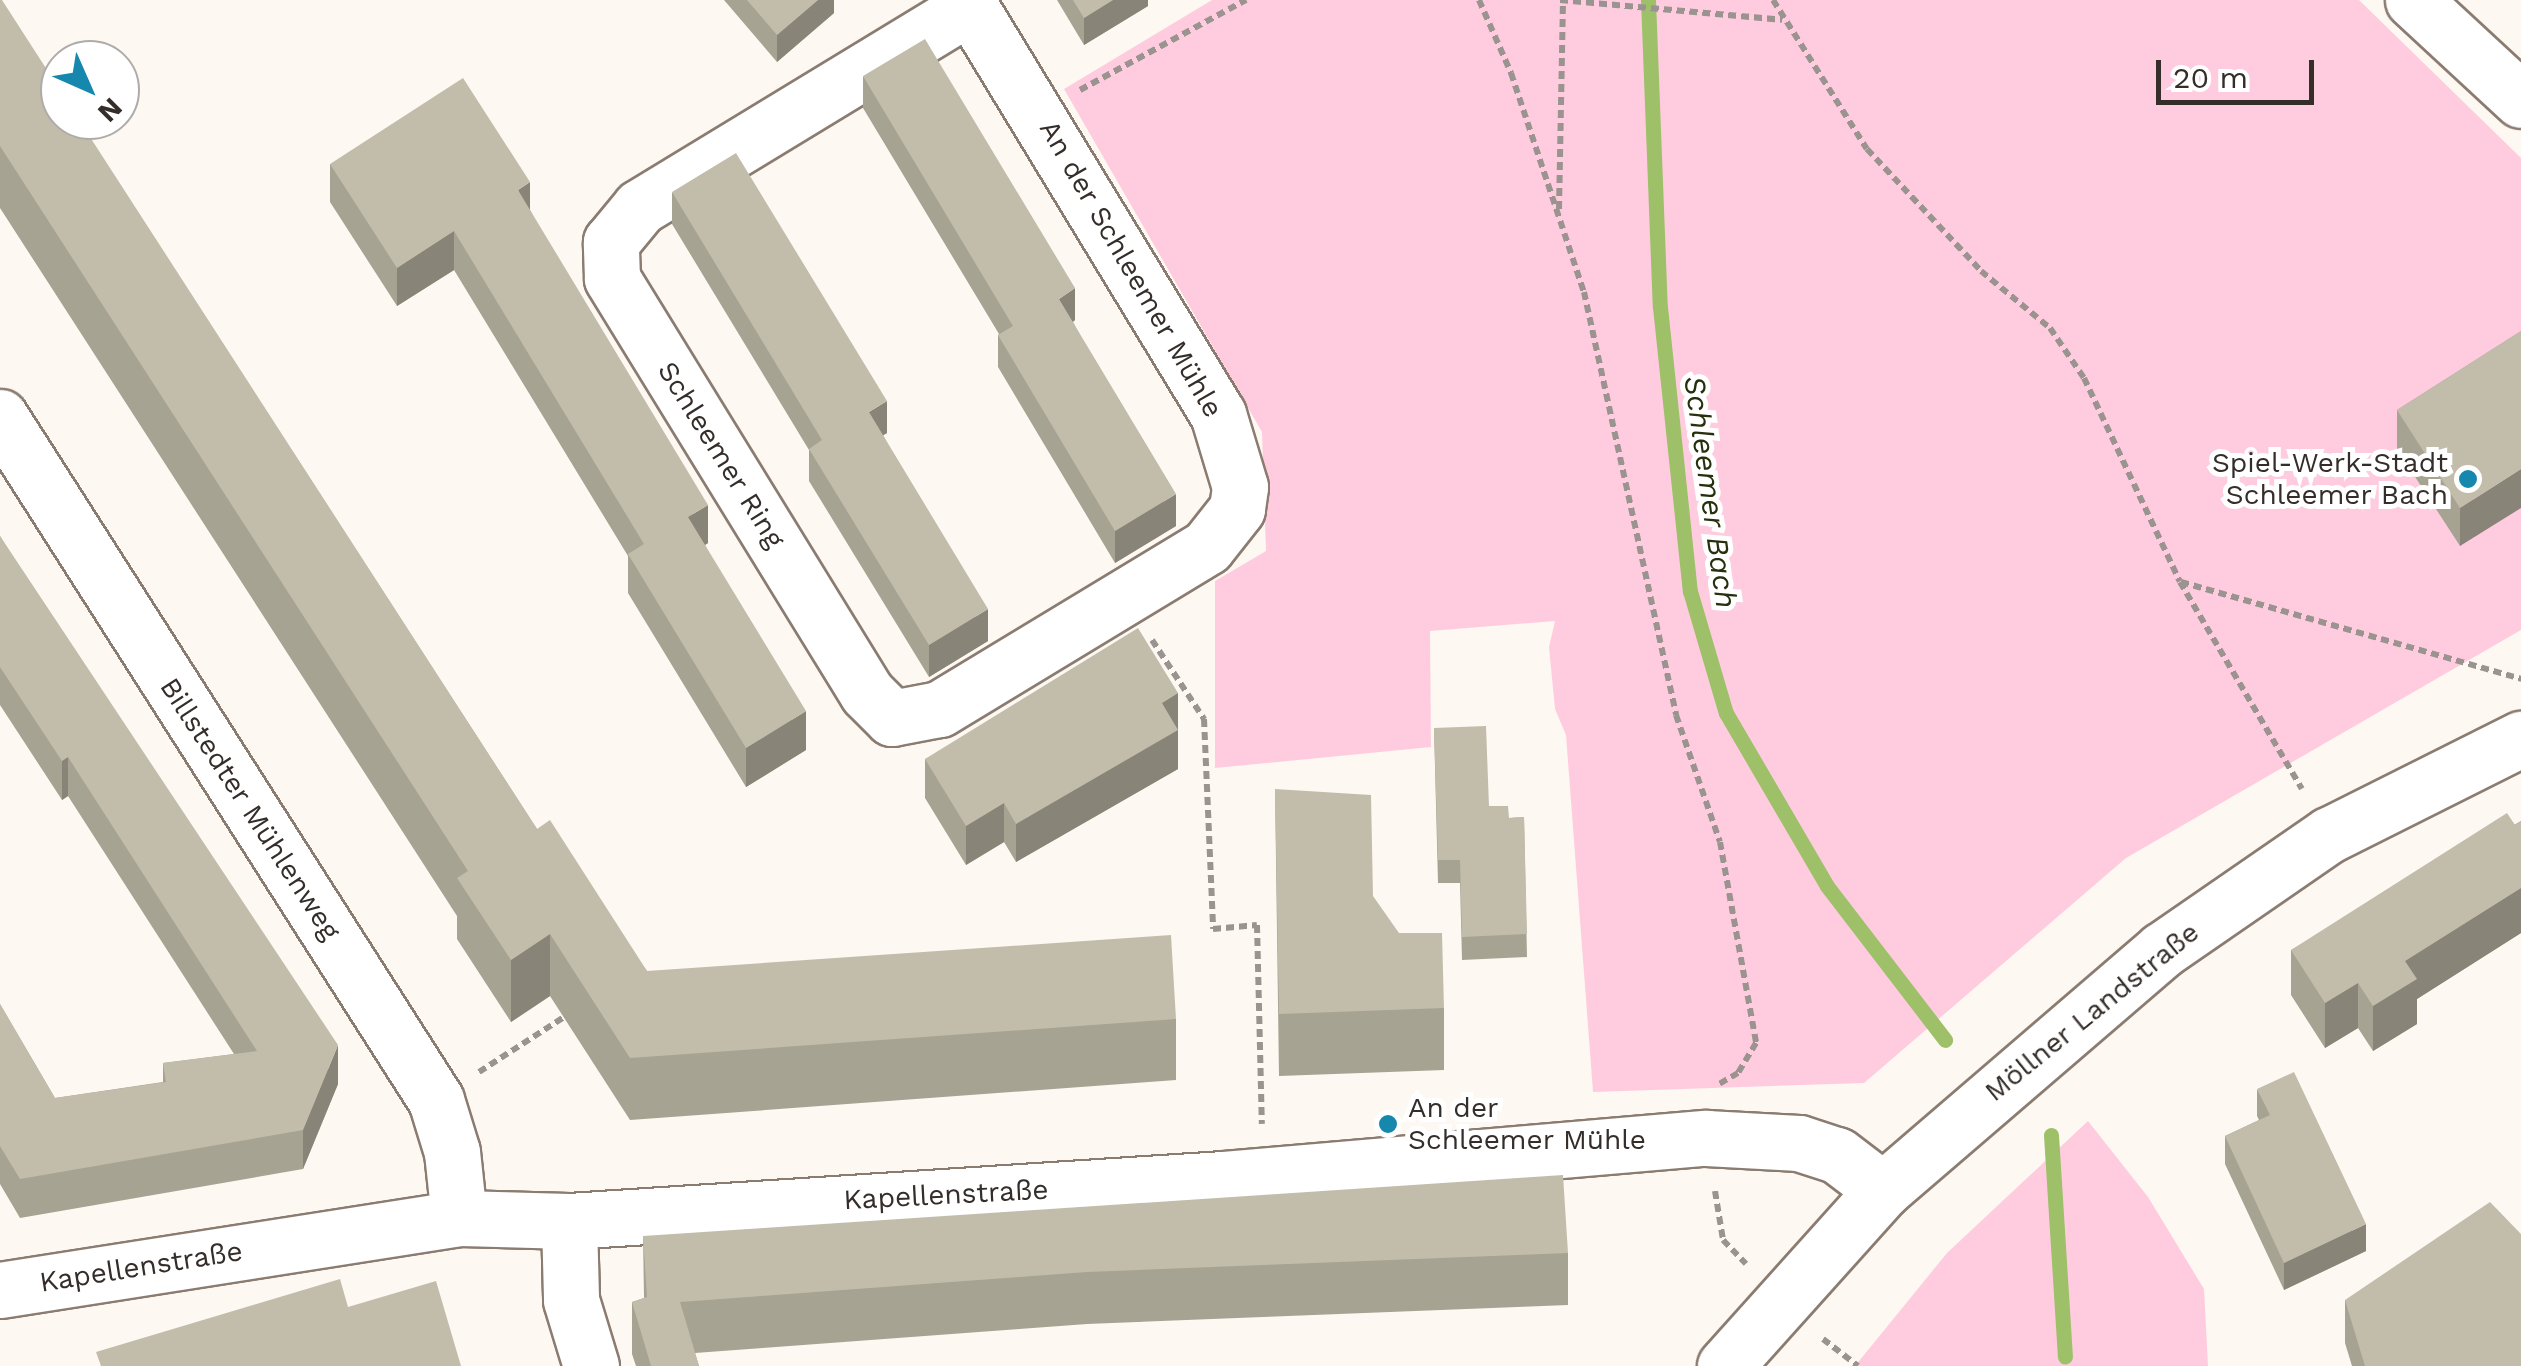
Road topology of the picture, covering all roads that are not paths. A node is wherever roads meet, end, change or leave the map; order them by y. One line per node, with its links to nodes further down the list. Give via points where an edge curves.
1 (2413, 0): 3 (street)
2 (968, 3): 5 (street, An der Schleemer Mühle, via 1040,112 1224,429 1240,487 1225,530); 5 (street, Schleemer Ring, via 640,207 611,242 612,278 868,694 892,718 938,709)
3 (2521, 100)
4 (0, 417): 8 (street, Billstedter Mühlenweg, via 436,1100 452,1152)
5 (1208, 547)
6 (2521, 739): 7 (street, Möllner Landstraße, via 2329,835 2162,950)
7 (1883, 1190): 9 (street, Kapellenstraße, via 1837,1154 1800,1143 1706,1138 1263,1176); 12 (street, Möllner Landstraße)
8 (459, 1218): 9 (street, Kapellenstraße); 10 (street, Kapellenstraße)
9 (569, 1221): 11 (street, via 571,1300)
10 (0, 1290)
11 (591, 1366)
12 (1726, 1366)

